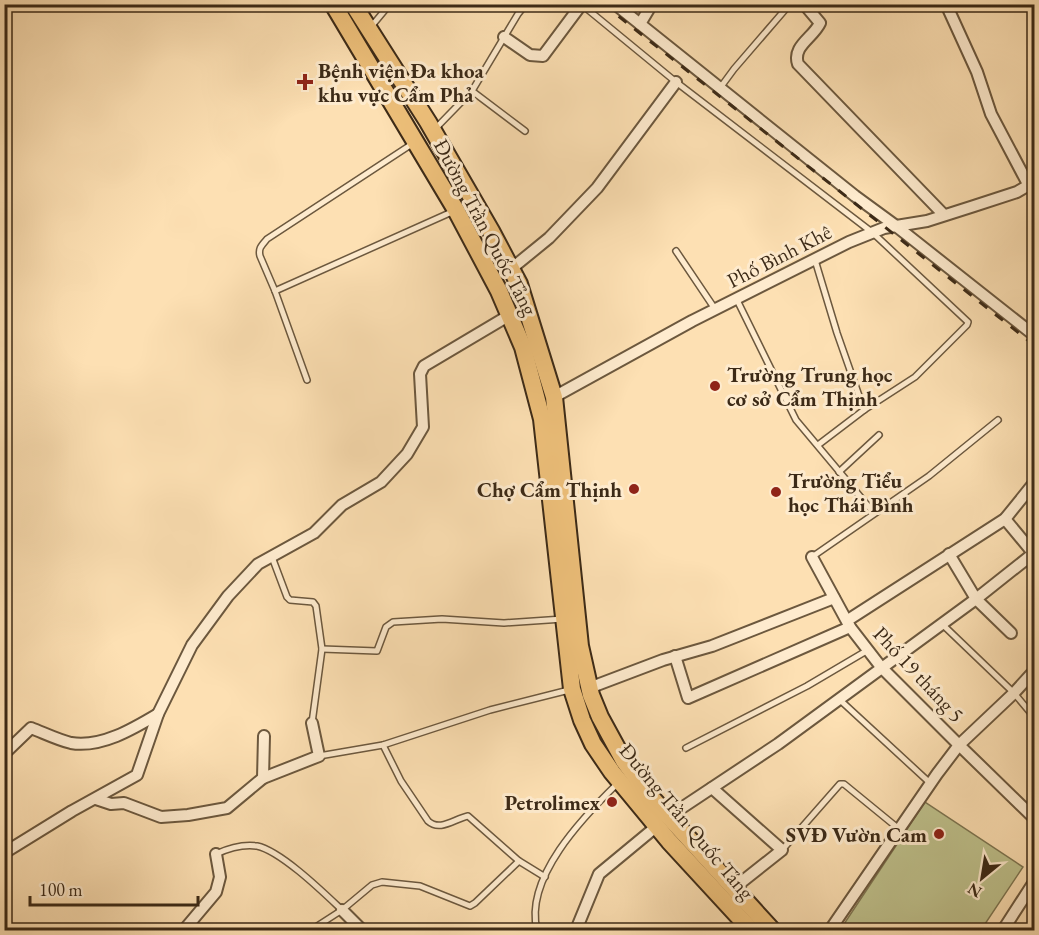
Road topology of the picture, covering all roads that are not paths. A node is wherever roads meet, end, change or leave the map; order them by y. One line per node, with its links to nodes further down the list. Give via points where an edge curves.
1 (333, 4): 19 (highway, Đường Trần Quốc Tảng)
2 (353, 4): 12 (highway, Đường Trần Quốc Tảng)
3 (390, 4): 12 (lane)
4 (526, 4): 13 (lane)
5 (615, 4): 11 (street)
6 (652, 4): 11 (street)
7 (790, 4): 15 (lane)
8 (804, 4): 22 (street, via 820,23 798,50 798,64)
9 (946, 4): 20 (street, via 991,114)
10 (581, 5): 13 (street, via 543,56 530,55); 14 (lane)
11 (640, 24): 15 (street)
12 (369, 29): 17 (highway, Đường Trần Quốc Tảng)
13 (504, 37): 16 (lane)
14 (675, 82): 24 (lane); 27 (street, via 597,188 549,238)
15 (720, 88): 23 (street)
16 (472, 91): 17 (lane); 18 (lane)
17 (433, 131): 19 (highway); 27 (highway, Đường Trần Quốc Tảng)
18 (525, 131)
19 (416, 141): 21 (highway, Đường Trần Quốc Tảng); 28 (lane, via 261,245 260,256)
20 (1032, 184): 22 (street, Phố Bình Khê)
21 (456, 210): 28 (lane); 31 (highway, Đường Trần Quốc Tảng)
22 (944, 215): 23 (street, Phố Bình Khê)
23 (896, 226): 24 (street, Phố Bình Khê); 32 (street)
24 (873, 233): 26 (street, Phố Bình Khê); 35 (lane, via 968,324 915,377)
25 (676, 251): 30 (lane)
26 (815, 260): 29 (street, Phố Bình Khê); 35 (lane)
27 (511, 269): 34 (highway, Đường Trần Quốc Tảng)
28 (275, 291): 33 (lane)
29 (737, 300): 30 (street, Phố Bình Khê); 38 (lane, via 796,420)
30 (716, 310): 34 (street, Phố Bình Khê)
31 (508, 316): 43 (highway, Đường Trần Quốc Tảng, via 523,347 542,419); 46 (street, via 421,369 423,427 399,465 381,482 342,505 314,533)
32 (1035, 335)
33 (307, 380)
34 (555, 397): 43 (highway, Đường Trần Quốc Tảng)
35 (864, 410): 38 (lane)
36 (998, 420): 41 (lane, via 929,476)
37 (879, 435): 39 (lane)
38 (818, 445): 39 (lane)
39 (839, 472): 41 (lane)
40 (1035, 483): 42 (street)
41 (874, 513): 47 (lane)
42 (1005, 519): 44 (street); 45 (street)
43 (560, 530): 50 (highway, Đường Trần Quốc Tảng); 59 (highway, Đường Trần Quốc Tảng)
44 (1034, 553): 49 (street)
45 (949, 554): 49 (street); 51 (street)
46 (272, 556): 54 (lane, via 287,597 316,606); 63 (street, via 251,570 192,645)
47 (813, 557): 48 (street, Phố 19 tháng 5)
48 (834, 598): 51 (street, Phố 19 tháng 5); 56 (street, via 712,646)
49 (976, 598): 52 (street); 53 (street)
50 (563, 619): 54 (lane, via 393,622 386,627 376,651); 60 (highway, Đường Trần Quốc Tảng)
51 (849, 623): 55 (street, Phố 19 tháng 5); 56 (street, via 688,698)
52 (942, 624): 57 (street); 61 (lane)
53 (1011, 633)
54 (322, 649): 65 (lane)
55 (868, 650): 57 (street, Phố 19 tháng 5); 69 (lane)
56 (675, 656): 59 (street)
57 (881, 668): 62 (street); 68 (street, Phố 19 tháng 5)
58 (1035, 671): 61 (street)
59 (589, 688): 78 (highway, Đường Trần Quốc Tảng, via 624,761)
60 (572, 689): 67 (lane, via 490,710); 73 (highway, Đường Trần Quốc Tảng, via 594,744)
61 (1014, 693): 64 (lane); 68 (street)
62 (840, 700): 74 (lane); 75 (street)
63 (158, 714): 70 (street, via 93,743 70,743 31,728); 76 (street, via 137,775)
64 (1035, 717)
65 (312, 723): 71 (street)
66 (264, 736): 72 (street)
67 (382, 745): 71 (lane); 83 (lane, via 432,825 442,826 468,816)
68 (959, 745): 74 (street, Phố 19 tháng 5); 77 (street)
69 (686, 748)
70 (4, 754)
71 (319, 756): 72 (street)
72 (263, 778): 76 (street, via 227,808 188,815 161,817 124,803)
73 (620, 781): 78 (highway, Đường Trần Quốc Tảng); 84 (lane, via 568,837)
74 (930, 783): 79 (street, Phố 19 tháng 5)
75 (712, 788): 78 (street); 80 (street)
76 (96, 799): 81 (street)
77 (1035, 818)
78 (662, 821): 86 (highway, Đường Trần Quốc Tảng); 92 (street, via 599,874); 93 (highway, Đường Trần Quốc Tảng)
79 (899, 829): 80 (lane, via 840,784); 95 (street, Phố 19 tháng 5)
80 (782, 850): 86 (street)
81 (4, 853)
82 (216, 854): 87 (lane, via 232,847 260,847 297,869); 88 (street, via 220,877 216,892)
83 (519, 861): 84 (lane); 87 (lane, via 470,906 420,886 382,882 372,885)
84 (545, 877): 91 (lane, via 535,909)
85 (1035, 882): 96 (street)
86 (734, 888): 94 (highway, Đường Trần Quốc Tảng)
87 (342, 910): 89 (lane); 90 (street)
88 (184, 930)
89 (311, 930)
90 (362, 930)
91 (537, 930)
92 (576, 930)
93 (751, 930)
94 (772, 930)
95 (830, 930)
96 (1003, 930)

